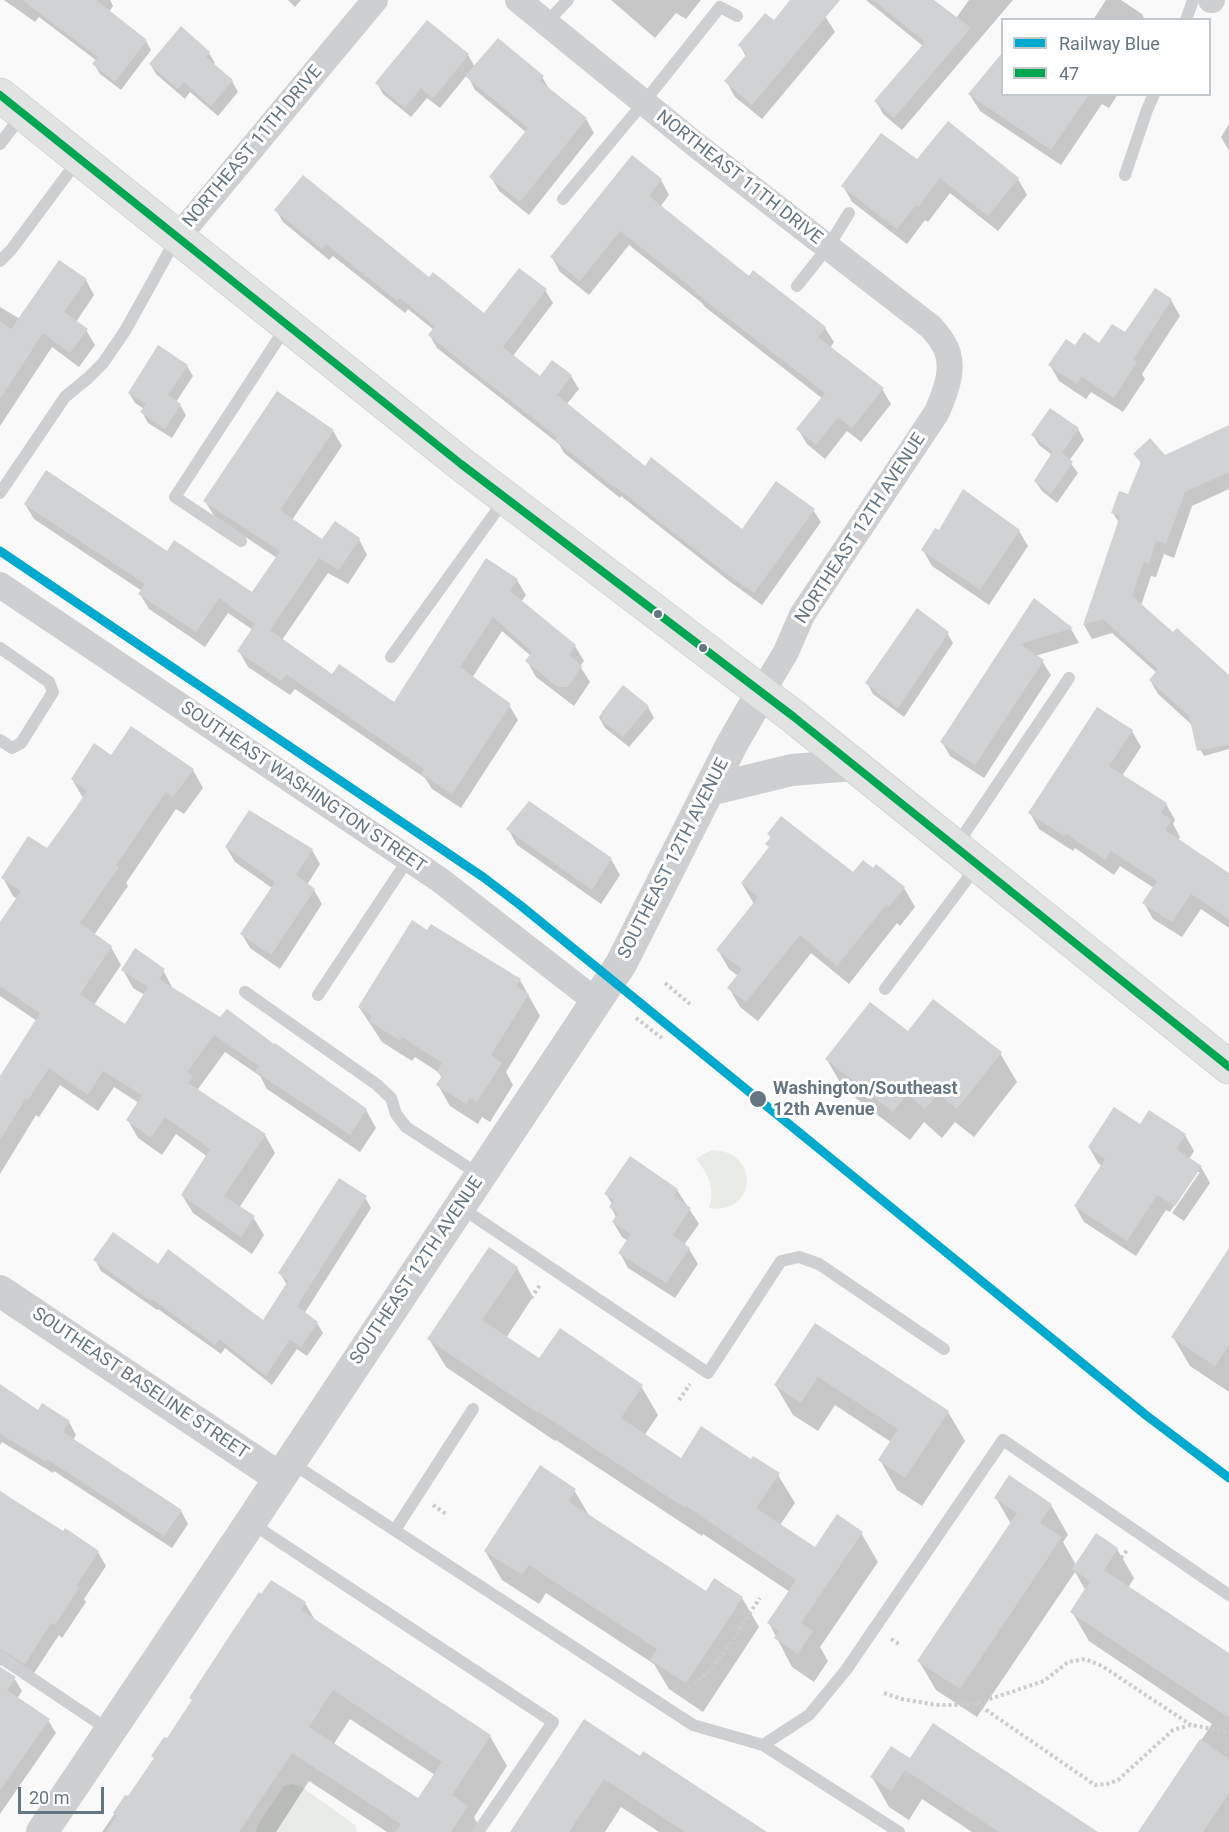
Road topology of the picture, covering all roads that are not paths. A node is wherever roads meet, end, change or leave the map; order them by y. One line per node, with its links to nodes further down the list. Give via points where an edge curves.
1 (375, 0): 17 (street, NORTHEAST 11TH DRIVE)
2 (518, 0): 8 (street, NORTHEAST 11TH DRIVE)
3 (568, 0): 8 (lane)
4 (1192, 0): 7 (lane)
5 (717, 3): 6 (lane); 10 (lane)
6 (737, 16)
7 (1187, 18)
8 (546, 23): 10 (street, NORTHEAST 11TH DRIVE)
9 (1153, 96): 14 (lane)
10 (644, 102): 15 (lane); 18 (street, NORTHEAST 11TH DRIVE)
11 (11, 104): 12 (lane); 13 (main road)
12 (0, 144)
13 (80, 159): 17 (main road); 19 (lane)
14 (1125, 175)
15 (563, 199)
16 (849, 213): 18 (lane)
17 (177, 238): 21 (main road); 23 (lane, via 103,363 65,397)
18 (828, 248): 20 (lane); 22 (street, NORTHEAST 11TH DRIVE, via 931,327 945,344)
19 (0, 261)
20 (797, 286)
21 (287, 326): 24 (main road); 25 (lane, via 175,497)
22 (950, 363): 30 (street, NORTHEAST 12TH AVENUE, via 948,388 937,412 802,615)
23 (0, 493)
24 (505, 498): 28 (lane); 30 (main road)
25 (241, 541)
26 (0, 585): 35 (street, SOUTHEAST WASHINGTON STREET)
27 (0, 648): 31 (lane, via 49,682 53,692 21,743 12,748)
28 (392, 657)
29 (1069, 678): 34 (lane)
30 (762, 692): 32 (main road); 33 (street, SOUTHEAST 12TH AVENUE)
31 (0, 740)
32 (853, 765): 33 (street, via 792,770); 34 (main road)
33 (709, 790): 39 (street, SOUTHEAST 12TH AVENUE, via 621,964)
34 (967, 856): 36 (lane); 40 (main road)
35 (409, 858): 38 (lane); 39 (street, SOUTHEAST WASHINGTON STREET)
36 (885, 989)
37 (245, 992): 41 (lane, via 376,1084 392,1098 396,1114 406,1127)
38 (318, 995)
39 (597, 1002): 41 (street, SOUTHEAST 12TH AVENUE)
40 (1229, 1067)
41 (480, 1176): 42 (street, SOUTHEAST 12TH AVENUE)
42 (460, 1207): 44 (lane, via 708,1372 781,1261 799,1257 819,1264); 46 (street, SOUTHEAST 12TH AVENUE)
43 (0, 1291): 46 (street, SOUTHEAST BASELINE STREET)
44 (944, 1349)
45 (473, 1409): 48 (lane)
46 (285, 1470): 47 (street, SOUTHEAST 12TH AVENUE); 48 (lane)
47 (250, 1523): 51 (street, SOUTHEAST 12TH AVENUE); 54 (lane, via 553,1722)
48 (395, 1530): 52 (lane, via 693,1725)
49 (1229, 1595): 52 (lane, via 1003,1440 846,1670 809,1715)
50 (0, 1657): 51 (lane)
51 (109, 1730): 53 (street, SOUTHEAST 12TH AVENUE)
52 (763, 1745): 55 (lane)
53 (42, 1832)
54 (478, 1832)
55 (899, 1832)

